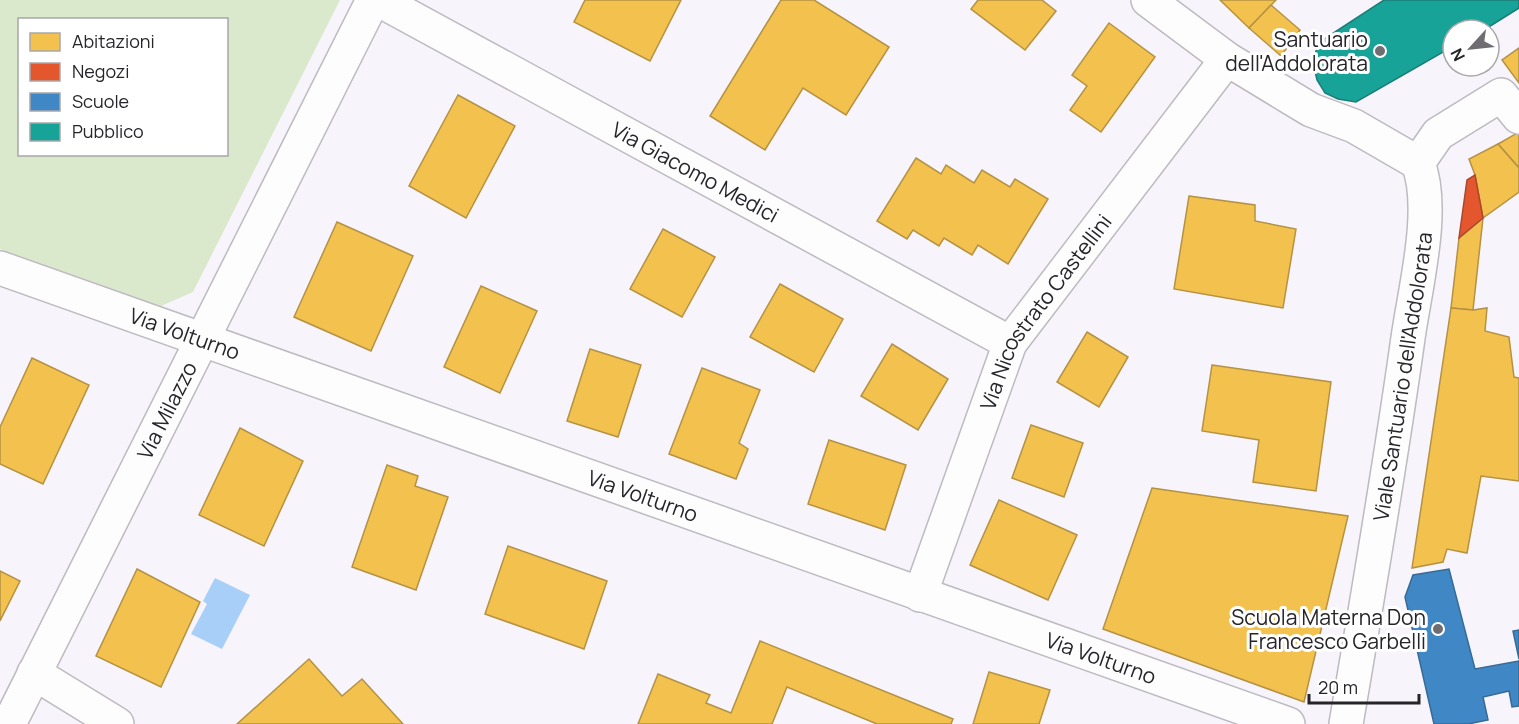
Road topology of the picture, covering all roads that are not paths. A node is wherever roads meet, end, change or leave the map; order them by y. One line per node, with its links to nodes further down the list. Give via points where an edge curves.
1 (373, 0): 8 (street, Via Milazzo)
2 (379, 0): 9 (street, Via Giacomo Medici)
3 (1149, 0): 4 (street)
4 (1227, 59): 6 (street, via 1311,110 1354,126); 9 (street, Via Nicostrato Castellini)
5 (1510, 106): 6 (street, via 1438,134)
6 (1418, 163): 15 (street, Viale Santuario dell'Addolorata, via 1425,181 1425,222)
7 (0, 268): 8 (street, Via Volturno)
8 (202, 339): 10 (street, Via Volturno); 11 (street, Via Milazzo)
9 (1010, 343): 10 (street, Via Nicostrato Castellini)
10 (920, 595): 14 (street, Via Volturno)
11 (34, 674): 12 (street, Via Milazzo); 13 (street)
12 (9, 724)
13 (117, 724)
14 (1288, 724)
15 (1346, 724)

